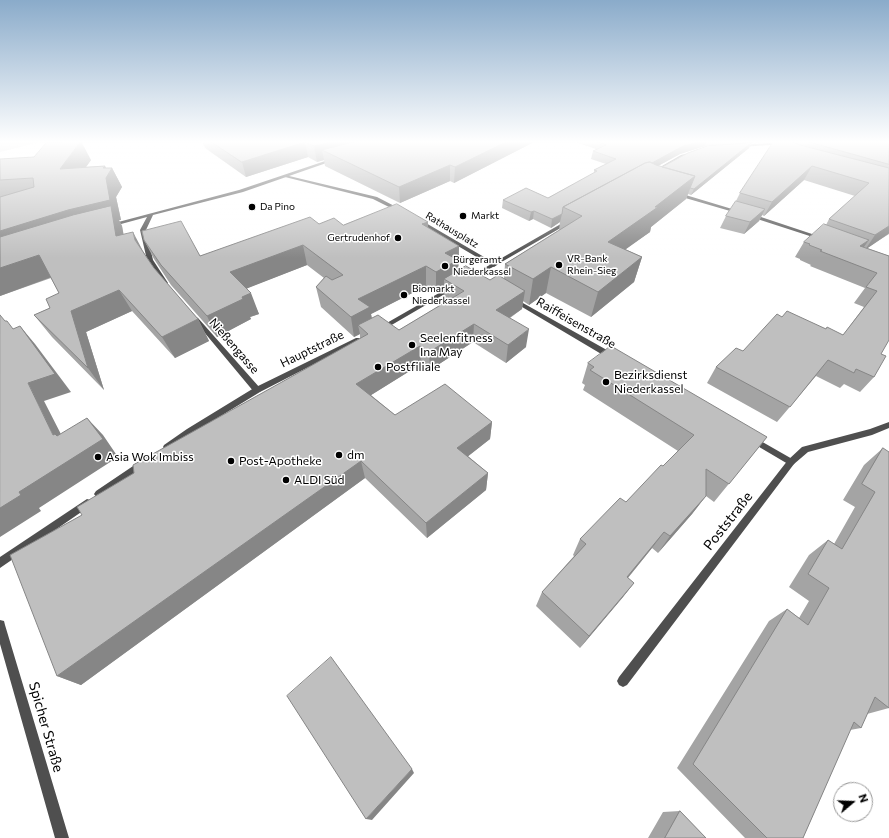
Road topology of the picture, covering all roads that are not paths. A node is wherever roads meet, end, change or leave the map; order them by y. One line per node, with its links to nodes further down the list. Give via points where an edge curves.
1 (274, 180): 4 (street)
2 (303, 180): 5 (street, Rathausplatz, via 375,198)
3 (668, 192): 9 (street)
4 (151, 215): 8 (street); 11 (street, via 143,230 150,260)
5 (410, 215)
6 (576, 217): 10 (street)
7 (416, 219): 10 (street, Rathausplatz)
8 (106, 227)
9 (826, 240)
10 (494, 265): 14 (street, via 476,278 460,284)
11 (168, 287)
12 (509, 296): 16 (street, Raiffeisenstraße)
13 (189, 312): 17 (street, Nießengasse)
14 (372, 333)
15 (365, 336): 17 (street, Hauptstraße)
16 (619, 361)
17 (257, 390): 21 (street, Hauptstraße, via 190,431)
18 (889, 425): 20 (street, Poststraße, via 872,432 805,449)
19 (743, 434): 20 (street)
20 (791, 462): 23 (street, Poststraße)
21 (0, 563)
22 (0, 625): 24 (street, Spicher Straße)
23 (623, 681)
24 (62, 838)

